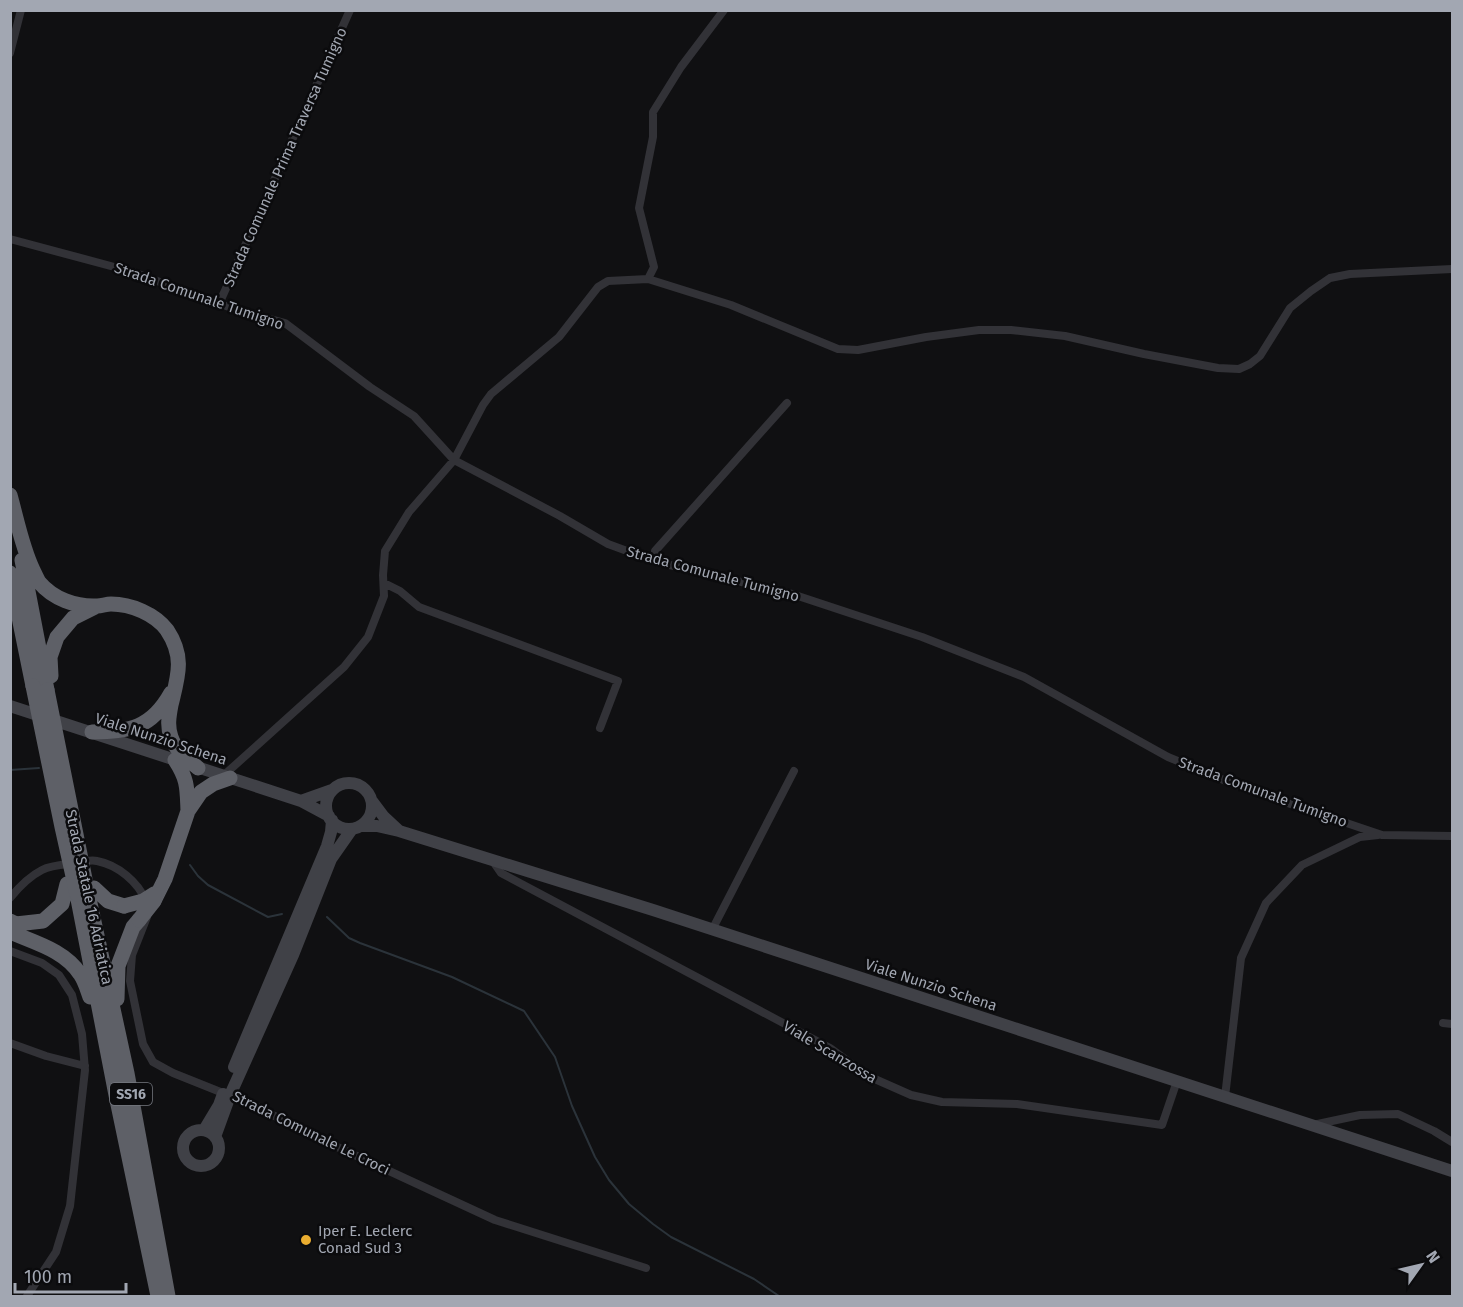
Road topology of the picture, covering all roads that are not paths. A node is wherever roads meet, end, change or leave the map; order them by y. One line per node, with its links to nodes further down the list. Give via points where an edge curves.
1 (21, 10): 4 (street)
2 (350, 10): 8 (street, Strada Comunale Prima Traversa Tumigno)
3 (724, 10): 7 (street, via 653,112 653,137 639,208 654,267)
4 (10, 53)
5 (10, 239): 8 (street, Strada Comunale Tumigno, via 133,272)
6 (1452, 269): 7 (street, via 1350,274 1330,279 1290,308 1260,356 1239,369 1065,336 1011,330 979,330 858,350 838,349 731,305)
7 (648, 279): 10 (street, via 608,281 598,287 559,337 491,394)
8 (219, 304): 10 (street, Strada Comunale Tumigno, via 285,322 414,416)
9 (787, 403): 12 (street, via 655,551)
10 (454, 460): 12 (street, Strada Comunale Tumigno, via 608,544); 14 (street, via 409,512 385,551)
11 (10, 496): 16 (highway, via 27,558 39,582 57,598); 19 (highway, Strada Statale 16 Adriatica / SS16)
12 (657, 561): 35 (street, Strada Comunale Tumigno, via 792,594 922,637 1024,677 1168,757 1243,788)
13 (10, 573): 17 (highway, Strada Statale 16 Adriatica / SS16)
14 (384, 583): 21 (street, via 419,607 618,681); 26 (street, via 384,596 368,637 344,667)
15 (10, 605): 17 (highway)
16 (98, 606): 18 (highway, via 136,608 155,617 176,649 180,665); 19 (highway, via 74,618 57,637)
17 (27, 651): 19 (highway, Strada Statale 16 Adriatica / SS16)
18 (177, 683): 22 (highway, via 164,705 148,721 132,729); 24 (highway, via 168,720 171,738)
19 (44, 690): 32 (highway, Strada Statale 16 Adriatica / SS16, bridge); 32 (highway, Strada Statale 16 Adriatica / SS16, bridge, via 57,741)
20 (10, 706): 22 (street, Viale Nunzio Schena)
21 (600, 728)
22 (92, 732): 23 (street, Viale Nunzio Schena)
23 (175, 760): 24 (street, Viale Nunzio Schena); 30 (highway, via 187,784)
24 (198, 768): 26 (street, Viale Nunzio Schena)
25 (794, 771): 42 (street)
26 (227, 777): 28 (street, Viale Nunzio Schena); 30 (highway, via 201,792)
27 (332, 790): 28 (street); 29 (street, via 342,784 358,784); 31 (street, via 326,805)
28 (301, 801): 31 (street, Viale Nunzio Schena)
29 (372, 801): 33 (street, via 368,820); 34 (street, Viale Nunzio Schena)
30 (188, 811): 39 (highway)
31 (330, 818): 33 (street, via 344,828); 50 (street, via 327,846)
32 (68, 827): 38 (highway, Strada Statale 16 Adriatica / SS16, bridge)
33 (357, 827): 34 (street, Viale Nunzio Schena); 50 (street, via 331,859 293,955)
34 (399, 831): 37 (street, Viale Nunzio Schena)
35 (1382, 835): 36 (street, Strada Comunale Tumigno); 52 (street, via 1360,837 1302,865 1266,903 1241,958)
36 (1452, 836)
37 (492, 860): 42 (street, Viale Nunzio Schena); 49 (street, Viale Scanzossa, via 501,873 830,1048 868,1076 910,1095 942,1102 1017,1104 1162,1125)
38 (81, 890): 39 (highway, bridge, via 124,906); 41 (highway, via 43,921); 48 (highway, Strada Statale 16 Adriatica / SS16); 51 (highway, Strada Statale 16 Adriatica / SS16)
39 (156, 895): 48 (highway, bridge, via 132,927 118,966 117,997)
40 (10, 898): 50 (street, Strada Comunale Le Croci, via 42,870 57,865 96,861 118,868 142,892 147,905 147,919 132,955 130,981 143,1044 153,1062)
41 (12, 928): 51 (highway, via 67,959 81,975 92,1001)
42 (712, 930): 49 (street, Viale Nunzio Schena)
43 (10, 951): 47 (street, via 42,963 58,975 72,994)
44 (1443, 1023): 45 (street)
45 (1452, 1024)
46 (10, 1043): 47 (street)
47 (85, 1066): 59 (street, via 70,1206 56,1252)
48 (127, 1073): 58 (highway, Strada Statale 16 Adriatica / SS16)
49 (1177, 1081): 52 (street, Viale Nunzio Schena)
50 (227, 1093): 54 (street); 57 (street, Strada Comunale Le Croci, via 495,1220)
51 (116, 1095): 58 (highway, Strada Statale 16 Adriatica / SS16)
52 (1225, 1097): 53 (street, Viale Nunzio Schena)
53 (1313, 1126): 55 (street, via 1360,1115 1398,1114); 56 (street, Viale Nunzio Schena)
54 (209, 1134)
55 (1452, 1142)
56 (1452, 1171)
57 (646, 1268)
58 (165, 1293)
59 (27, 1296)

